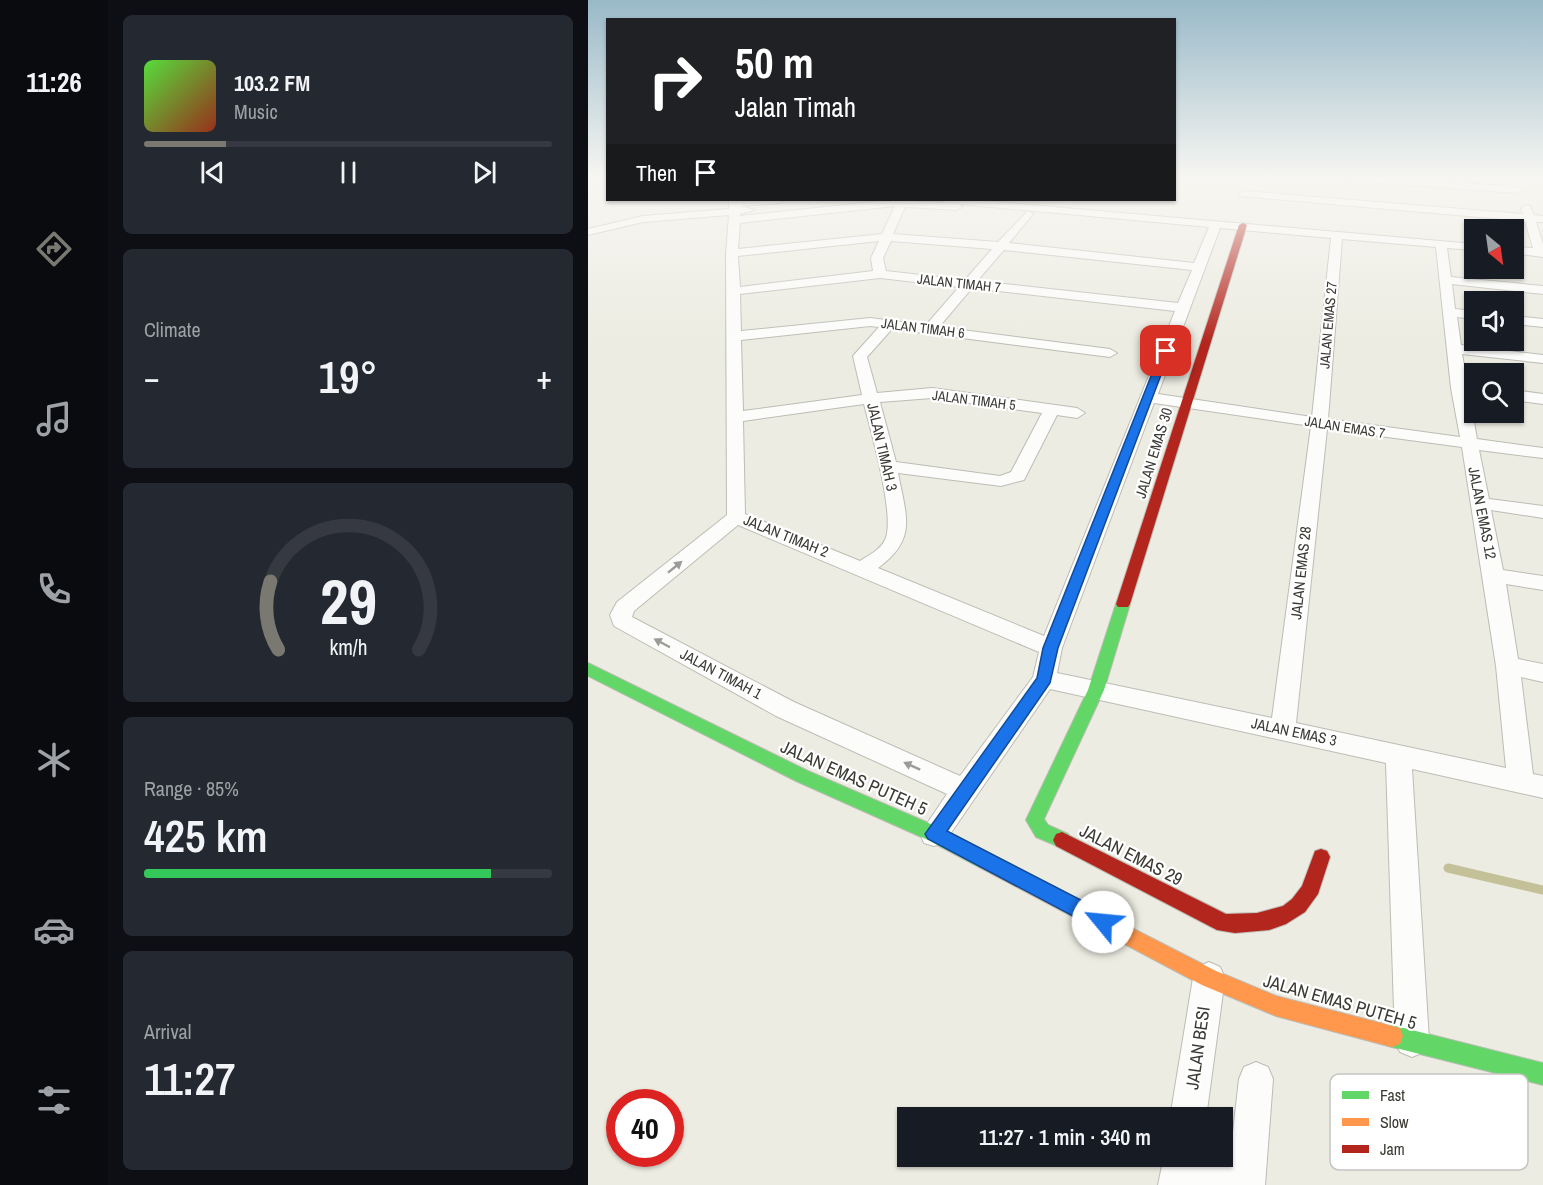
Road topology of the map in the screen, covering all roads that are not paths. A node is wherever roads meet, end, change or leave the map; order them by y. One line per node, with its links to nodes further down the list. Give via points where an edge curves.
1 (733, 232): 15 (street, JALAN TIMAH 2)
2 (889, 232): 9 (street)
3 (1013, 232): 11 (street)
4 (1222, 232): 16 (street)
5 (1227, 232): 38 (street, JALAN EMAS 30)
6 (1323, 232): 8 (street)
7 (1535, 232): 14 (street)
8 (1337, 234): 10 (street); 42 (street, JALAN EMAS 27)
9 (887, 237): 11 (street); 15 (street); 17 (street, via 877,258)
10 (1444, 244): 12 (street); 18 (street, JALAN EMAS 12, via 1441,248)
11 (1002, 246): 16 (street); 19 (street)
12 (1464, 246)
13 (1524, 251): 14 (street)
14 (1542, 253)
15 (732, 254): 21 (street, JALAN TIMAH 2)
16 (1198, 267): 22 (street)
17 (880, 274): 19 (street, JALAN TIMAH 7); 21 (street, JALAN TIMAH 7)
18 (1445, 280): 20 (street); 23 (street, JALAN EMAS 12)
19 (966, 284): 22 (street, JALAN TIMAH 7); 28 (street)
20 (1543, 290)
21 (735, 291): 29 (street, JALAN TIMAH 2)
22 (1183, 308): 35 (street)
23 (1449, 312): 24 (street); 30 (street, JALAN EMAS 12)
24 (1464, 314)
25 (1524, 321): 27 (street)
26 (890, 323): 28 (street, JALAN TIMAH 6); 29 (street, JALAN TIMAH 6, via 851,322); 36 (street, JALAN TIMAH 3, via 860,356)
27 (1543, 323)
28 (930, 329): 31 (street, JALAN TIMAH 6)
29 (736, 336): 41 (street, JALAN TIMAH 2)
30 (1455, 349): 32 (street); 33 (street, JALAN EMAS 12)
31 (1110, 353)
32 (1543, 359)
33 (1464, 379)
34 (1524, 396): 37 (street)
35 (1148, 397): 38 (street, JALAN EMAS 7); 53 (street)
36 (871, 399): 39 (street, JALAN TIMAH 5, via 932,393); 41 (street, JALAN TIMAH 5); 46 (street, JALAN TIMAH 3)
37 (1543, 399)
38 (1187, 402): 42 (street, JALAN EMAS 7); 58 (street, JALAN EMAS 30)
39 (1052, 410): 40 (street, JALAN TIMAH 5); 46 (street, via 1018,476 1001,481)
40 (1077, 413)
41 (734, 417): 49 (street, JALAN TIMAH 2)
42 (1319, 420): 44 (street, JALAN EMAS 7); 59 (street, JALAN EMAS 28)
43 (1467, 423): 44 (street, JALAN EMAS 12)
44 (1467, 443): 45 (street, JALAN EMAS 7); 47 (street, JALAN EMAS 12)
45 (1543, 453)
46 (888, 466): 50 (street, JALAN TIMAH 3, via 898,522 896,537 888,551)
47 (1480, 503): 48 (street); 51 (street, JALAN EMAS 12)
48 (1543, 512)
49 (736, 517): 50 (street, JALAN TIMAH 2); 62 (street, JALAN TIMAH 1, one-way to 49, via 785,709 622,621 625,607)
50 (864, 568): 53 (street, JALAN TIMAH 2)
51 (1494, 575): 52 (street); 54 (street, JALAN EMAS 12)
52 (1543, 584)
53 (1051, 648): 57 (street)
54 (1508, 666): 56 (street); 61 (street, JALAN EMAS 12)
55 (588, 669): 63 (street, JALAN EMAS PUTEH 5, via 802,776)
56 (1543, 673)
57 (1044, 679): 58 (street, JALAN EMAS 3); 62 (street)
58 (1096, 690): 59 (street, JALAN EMAS 3); 64 (street, JALAN EMAS 29, via 1035,820 1042,831 1224,923 1243,926 1284,915 1303,902)
59 (1283, 729): 60 (street, JALAN EMAS 3)
60 (1398, 754): 61 (street, JALAN EMAS 3); 66 (street)
61 (1532, 785)
62 (965, 790): 63 (street)
63 (934, 834): 65 (street, JALAN EMAS PUTEH 5)
64 (1321, 857)
65 (1209, 978): 66 (street, JALAN EMAS PUTEH 5, via 1276,1006); 69 (street, JALAN BESI)
66 (1412, 1040): 67 (street, JALAN EMAS PUTEH 5)
67 (1543, 1074)
68 (1256, 1079): 71 (street)
69 (1190, 1107)
70 (1180, 1168): 71 (street)
71 (1246, 1183)

